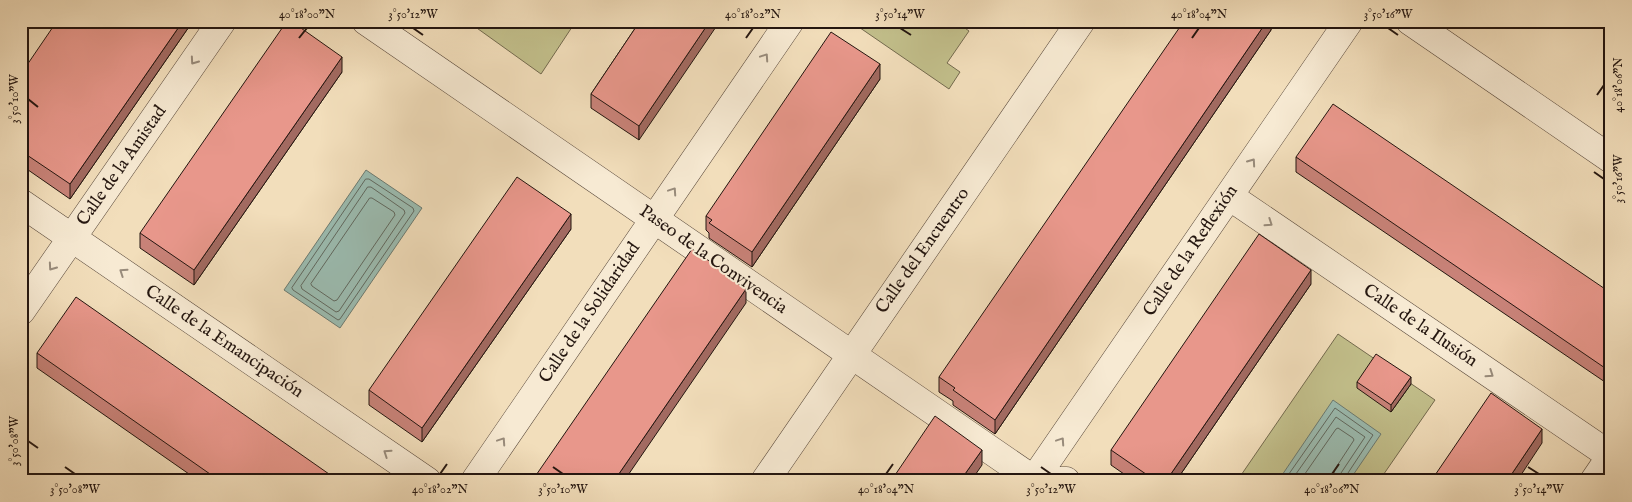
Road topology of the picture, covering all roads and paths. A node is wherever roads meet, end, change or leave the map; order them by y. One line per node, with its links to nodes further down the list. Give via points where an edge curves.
1 (222, 21): 11 (street, Calle de la Amistad, one-way to 11)
2 (366, 21): 10 (street, Paseo de la Convivencia)
3 (790, 21): 10 (street, Calle de la Solidaridad, one-way to 3)
4 (1081, 21): 13 (street, Calle del Encuentro)
5 (1349, 21): 8 (street, Calle de la Reflexión, one-way to 5)
6 (1410, 21): 7 (street)
7 (1611, 159)
8 (1229, 196): 14 (street, Calle de la Ilusión, one-way to 14); 15 (street, Calle de la Reflexión, one-way to 8)
9 (21, 203): 11 (street, Calle de la Emancipación)
10 (654, 219): 13 (street, Paseo de la Convivencia); 17 (street, Calle de la Solidaridad, one-way to 10)
11 (72, 237): 12 (street, Calle de la Amistad, one-way to 12); 16 (street, Calle de la Emancipación, one-way to 11)
12 (21, 311)
13 (851, 355): 15 (street, Paseo de la Convivencia); 18 (street, Calle del Encuentro)
14 (1611, 456): 20 (street)
15 (1033, 480): 19 (street)
16 (427, 481)
17 (475, 481)
18 (765, 481)
19 (1066, 481)
20 (1594, 481)

